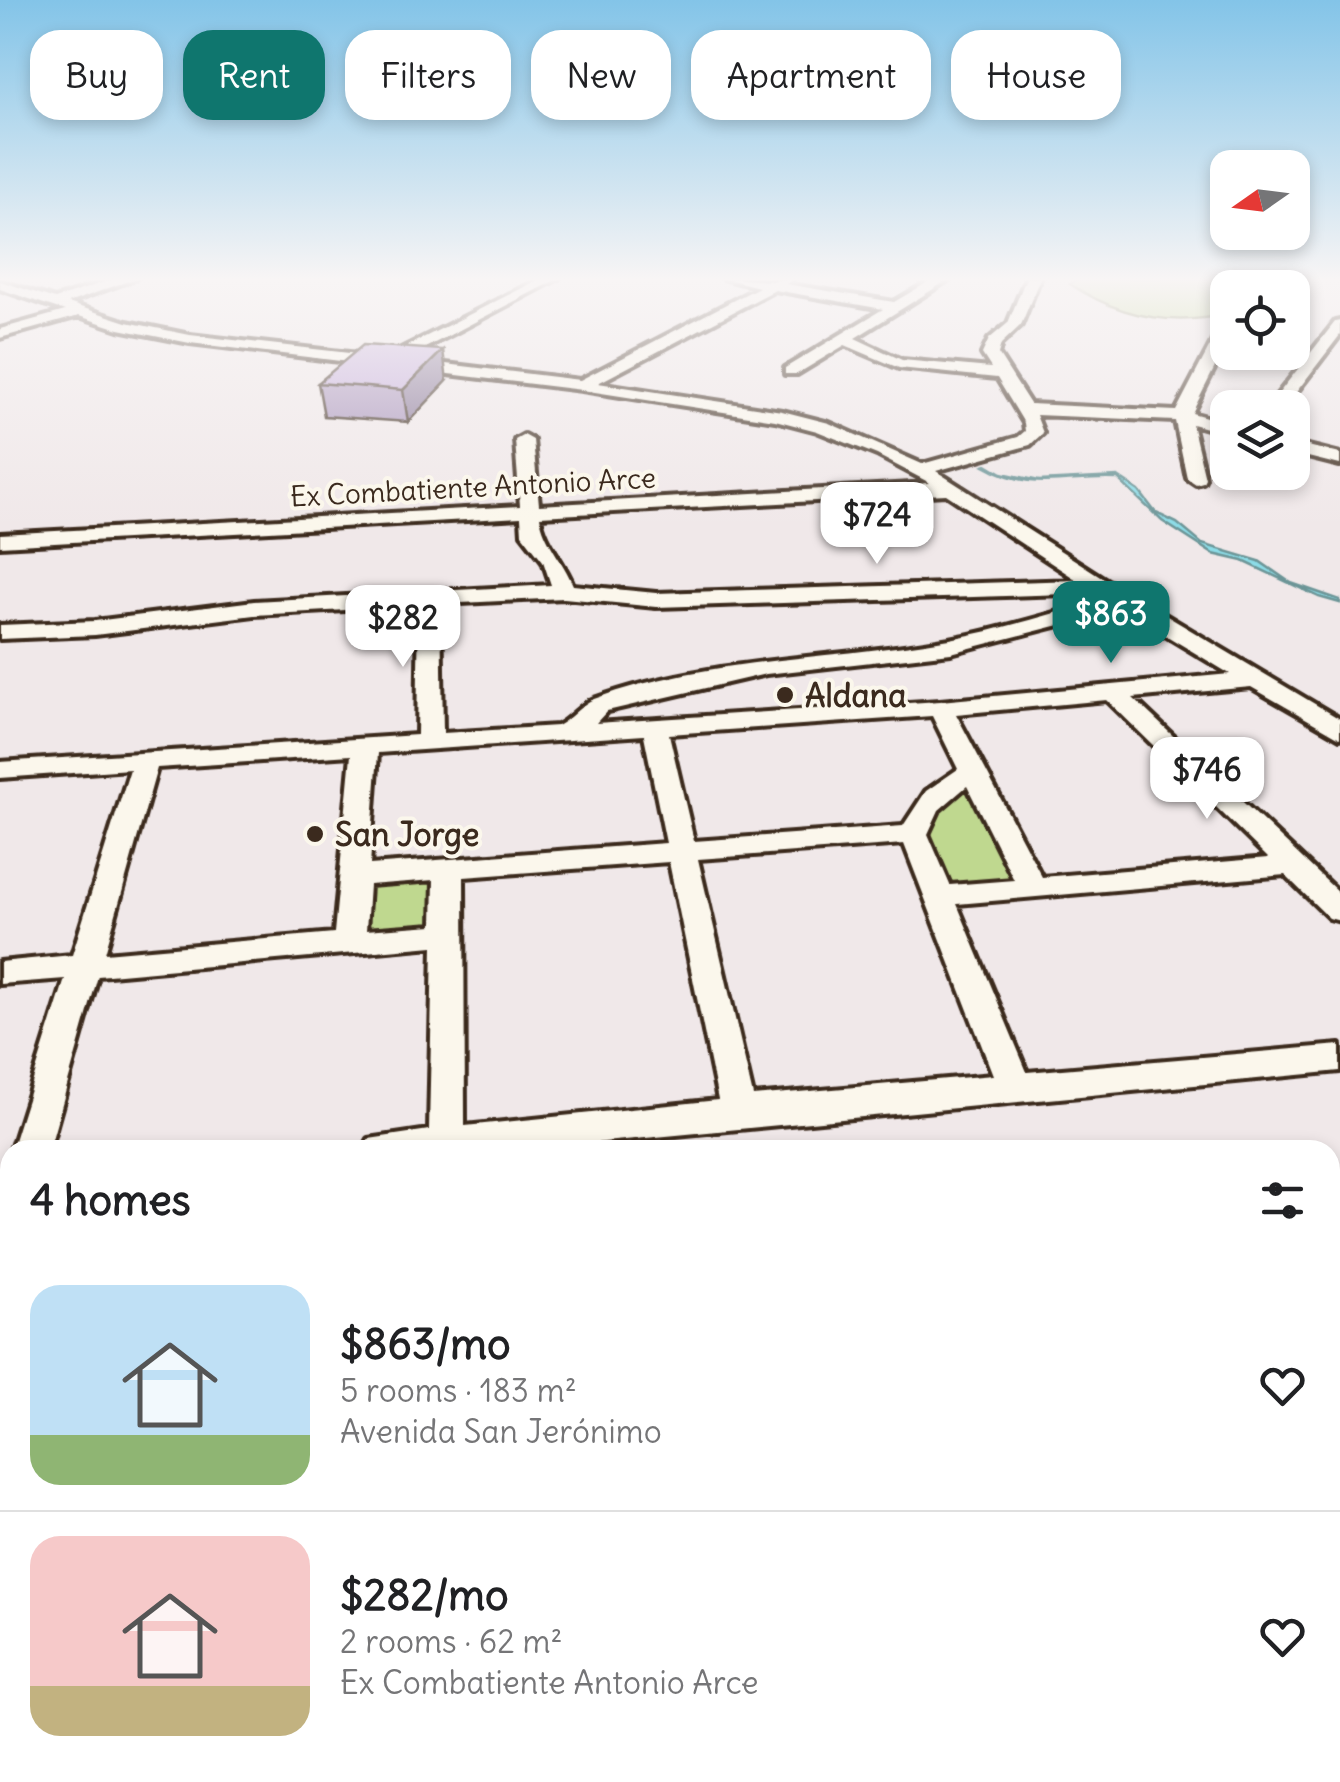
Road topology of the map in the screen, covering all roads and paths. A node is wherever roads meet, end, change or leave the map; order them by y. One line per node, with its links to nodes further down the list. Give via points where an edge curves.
1 (390, 361): 10 (street)
2 (629, 361): 10 (street)
3 (808, 361): 8 (street)
4 (884, 361): 9 (street)
5 (994, 361): 9 (street)
6 (1210, 361): 13 (street)
7 (1311, 361): 11 (street)
8 (792, 371)
9 (998, 372): 12 (street)
10 (582, 386): 18 (street, via 801,420)
11 (1288, 390)
12 (1024, 410): 13 (street); 18 (street, via 1034,433 1024,441)
13 (1182, 416): 14 (street); 19 (street)
14 (1210, 423)
15 (524, 440): 21 (street)
16 (1310, 452): 17 (street)
17 (1340, 460)
18 (920, 470): 20 (street)
19 (1196, 478)
20 (949, 488): 21 (street, Ex Combatiente Antonio Arce); 23 (street)
21 (530, 512): 22 (street, Ex Combatiente Antonio Arce); 24 (street, via 532,534 553,560)
22 (0, 540)
23 (1100, 586): 24 (street, via 656,600); 26 (street)
24 (564, 591): 25 (street)
25 (430, 597): 27 (street); 34 (street)
26 (1124, 601): 28 (street); 33 (street, via 951,646 701,679 598,706 582,723)
27 (0, 632)
28 (1255, 679): 29 (street); 32 (street)
29 (1114, 693): 30 (street); 41 (street)
30 (940, 708): 31 (street); 38 (street)
31 (655, 729): 33 (street); 40 (street)
32 (1340, 730)
33 (557, 734): 34 (street)
34 (430, 742): 35 (street)
35 (365, 746): 36 (street); 43 (street)
36 (146, 760): 37 (street); 49 (street)
37 (0, 770)
38 (973, 772): 39 (street, via 936,796 920,813); 44 (street)
39 (914, 834): 40 (street); 45 (street)
40 (682, 851): 42 (street); 53 (street)
41 (1293, 865): 44 (street); 46 (street)
42 (448, 869): 43 (street); 47 (street)
43 (355, 876): 48 (street)
44 (1033, 888): 45 (street)
45 (940, 896): 52 (street)
46 (1340, 911)
47 (446, 934): 48 (street); 55 (street)
48 (349, 943): 49 (street)
49 (85, 965): 50 (street); 54 (street)
50 (0, 972)
51 (1340, 1058): 52 (street)
52 (1016, 1088): 53 (street)
53 (738, 1112): 56 (street)
54 (33, 1140)
55 (447, 1140)
56 (552, 1140)

